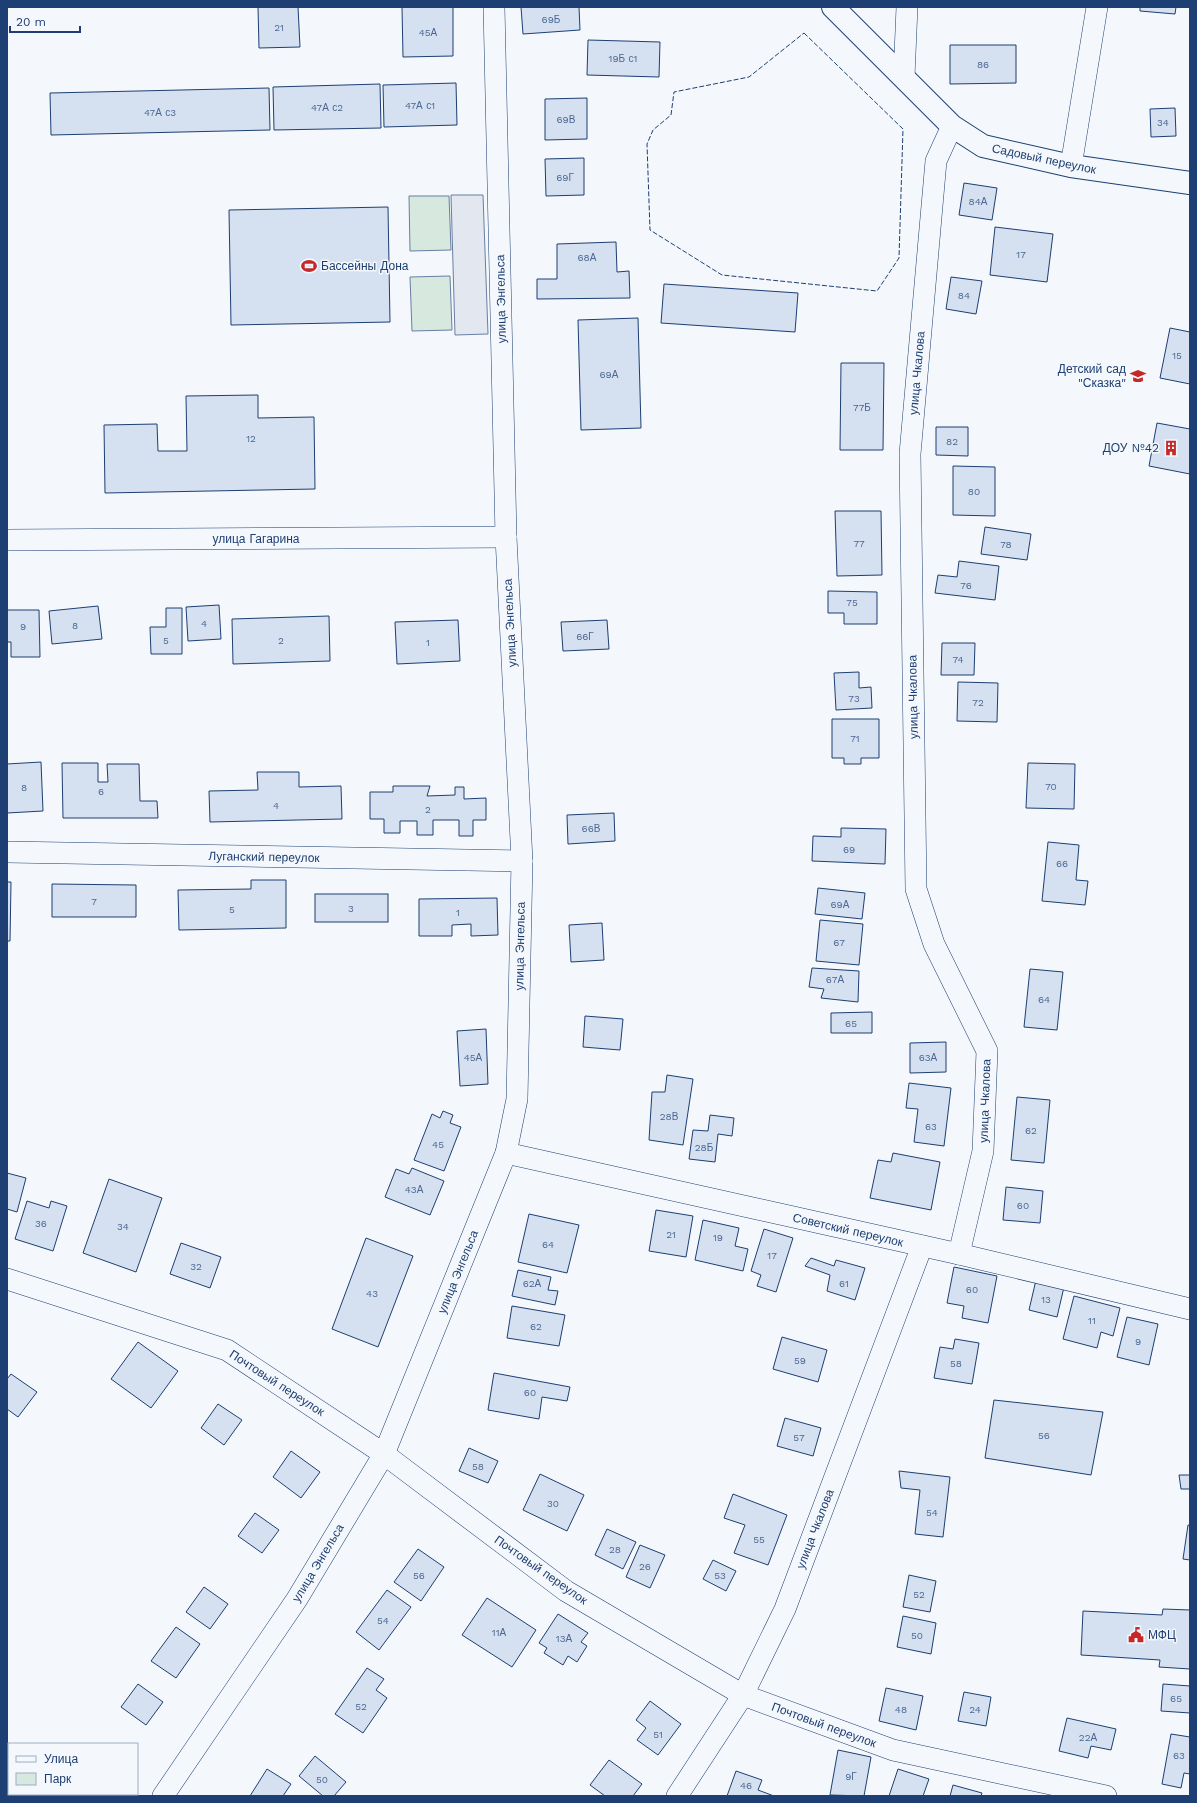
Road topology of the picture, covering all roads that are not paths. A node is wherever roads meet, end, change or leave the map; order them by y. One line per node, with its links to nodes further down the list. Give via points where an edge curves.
1 (494, 7): 9 (street, улица Энгельса)
2 (833, 7): 5 (street, Садовый переулок)
3 (907, 7): 5 (street)
4 (1097, 7): 7 (street)
5 (904, 77): 6 (street, Садовый переулок)
6 (952, 126): 7 (street, Садовый переулок, via 983,146); 15 (street, улица Чкалова, via 936,161 910,454 916,889 934,944 987,1052 983,1151)
7 (1071, 166): 8 (street, Садовый переулок)
8 (1190, 183)
9 (506, 537): 10 (street, улица Гагарина); 12 (street, улица Энгельса)
10 (7, 540)
11 (7, 852): 12 (street, Луганский переулок)
12 (522, 861): 13 (street, улица Энгельса, via 517,1099)
13 (506, 1153): 14 (street, Советский переулок); 18 (street, улица Энгельса)
14 (922, 1246): 15 (street, Советский переулок); 19 (street, улица Чкалова, via 785,1609)
15 (959, 1254): 17 (street, Советский переулок)
16 (7, 1279): 18 (street, Почтовый переулок, via 227,1350)
17 (1190, 1308)
18 (384, 1454): 19 (street, Почтовый переулок, via 566,1591); 20 (street, улица Энгельса, via 297,1599)
19 (743, 1695): 21 (street, улица Чкалова); 22 (street, Почтовый переулок, via 894,1750)
20 (163, 1796)
21 (677, 1796)
22 (1106, 1796)

